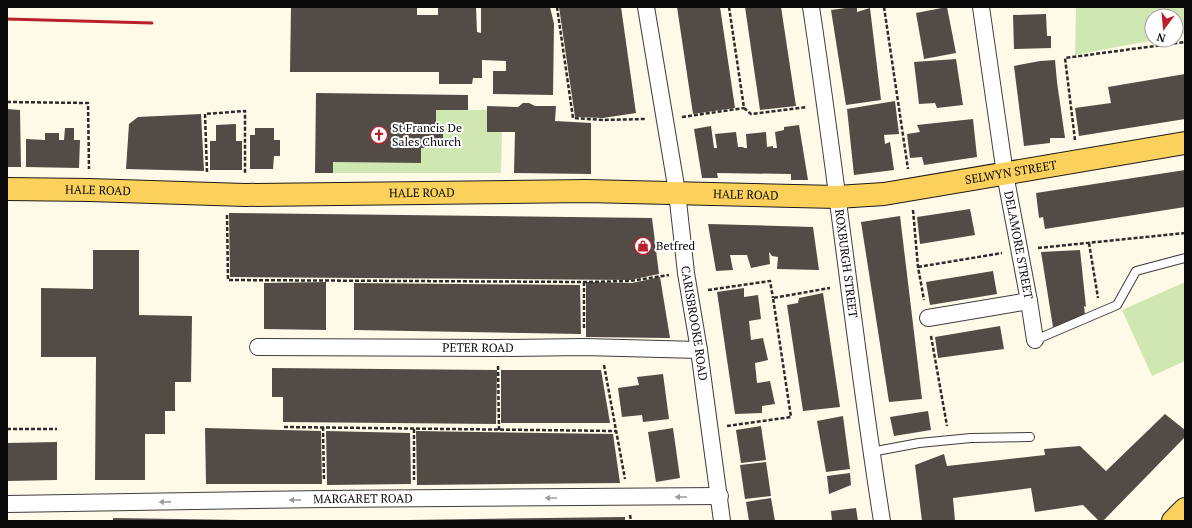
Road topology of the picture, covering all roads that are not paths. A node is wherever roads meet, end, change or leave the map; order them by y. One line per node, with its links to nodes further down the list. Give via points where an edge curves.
1 (646, 7): 7 (street, CARISBROOKE ROAD)
2 (811, 7): 8 (street, ROXBURGH STREET)
3 (981, 7): 5 (street, DELAMORE STREET)
4 (1185, 143): 5 (main road, SELWYN STREET)
5 (1005, 174): 8 (main road, SELWYN STREET, via 884,194); 10 (street, DELAMORE STREET)
6 (7, 190): 7 (main road, HALE ROAD, via 226,194)
7 (677, 192): 8 (main road, HALE ROAD); 14 (street, CARISBROOKE ROAD, via 686,273)
8 (837, 197): 16 (street, ROXBURGH STREET)
9 (1185, 258): 12 (lane, via 1136,271 1117,305)
10 (1029, 301): 11 (street); 12 (street, DELAMORE STREET)
11 (928, 318)
12 (1035, 340)
13 (258, 347): 14 (street, PETER ROAD, via 601,347)
14 (699, 350): 17 (street, CARISBROOKE ROAD)
15 (1030, 437): 16 (lane, via 971,438 919,443)
16 (871, 452): 21 (street, ROXBURGH STREET)
17 (720, 496): 18 (street, MARGARET ROAD, one-way to 18); 20 (street, CARISBROOKE ROAD)
18 (7, 504)
19 (1185, 509): 22 (main road)
20 (722, 521)
21 (882, 521)
22 (1173, 521)

